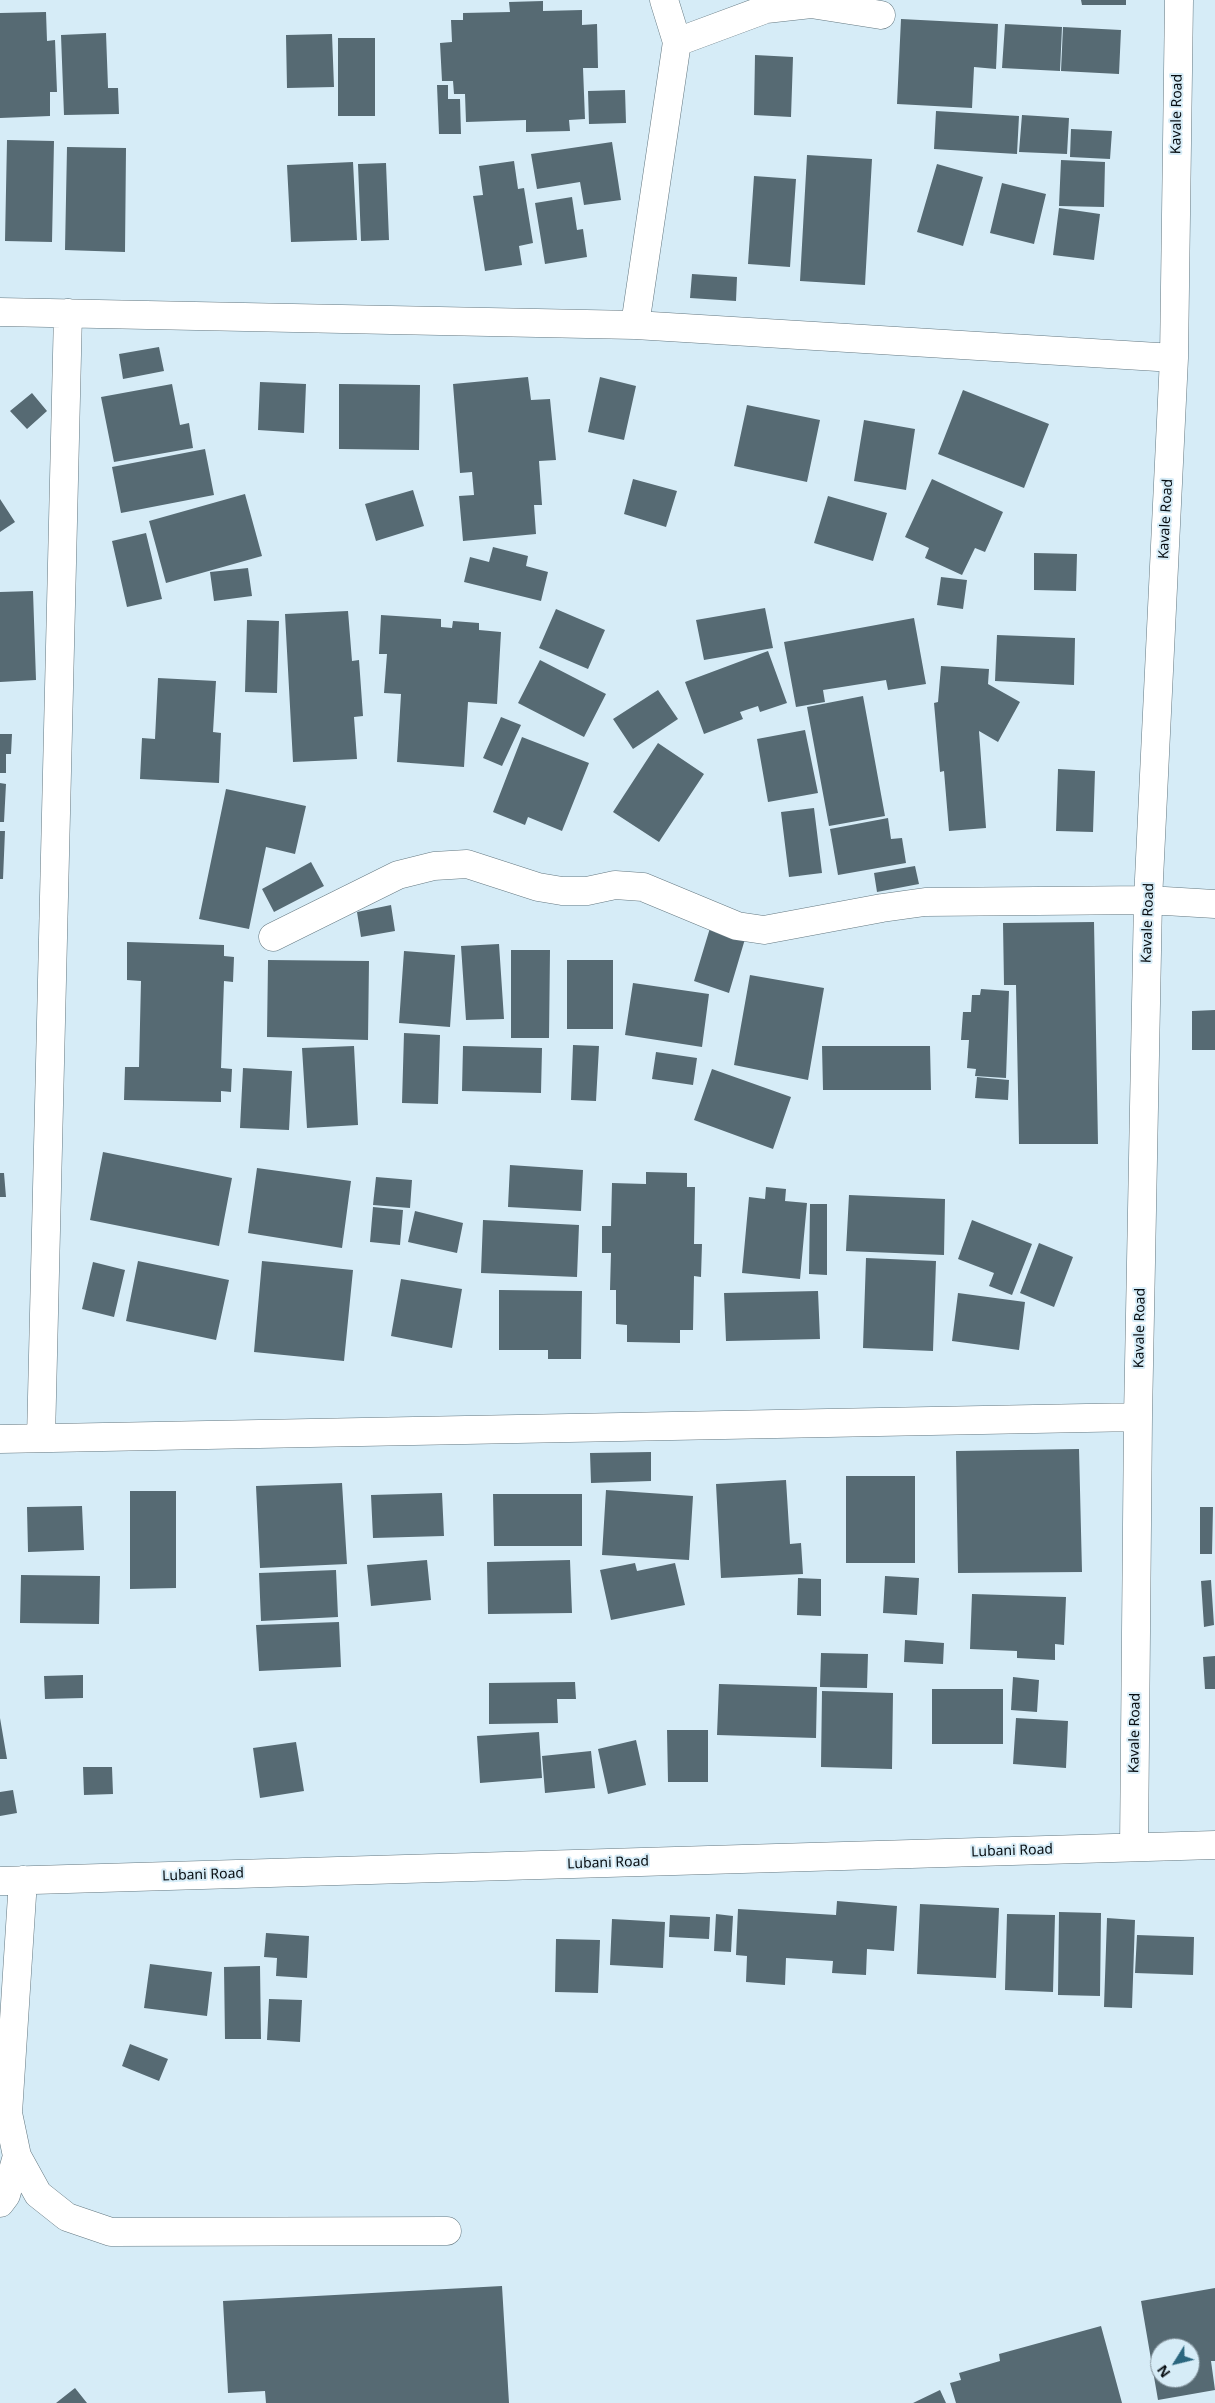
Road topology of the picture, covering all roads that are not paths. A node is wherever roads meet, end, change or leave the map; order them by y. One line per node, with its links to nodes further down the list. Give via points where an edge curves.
1 (664, 0): 4 (street)
2 (1179, 0): 8 (street, Kavale Road)
3 (881, 15): 4 (street, via 811,4 766,9)
4 (677, 42): 7 (street)
5 (0, 312): 6 (street)
6 (68, 313): 7 (street); 13 (street)
7 (635, 325): 8 (street)
8 (1174, 358): 9 (street, Kavale Road)
9 (1148, 900): 10 (street); 11 (street, via 924,902 764,930 737,926 643,887 615,885 587,891 562,891 538,887 467,864 434,866 398,875); 12 (street, Kavale Road)
10 (1215, 904)
11 (273, 937)
12 (1138, 1417): 13 (street); 16 (street, Kavale Road)
13 (41, 1438): 14 (street)
14 (0, 1439)
15 (1215, 1845): 16 (street, Lubani Road)
16 (1134, 1847): 17 (street, Lubani Road)
17 (12, 1880): 18 (street, via 8,2113)
18 (17, 2156): 19 (street, via 6,2195); 20 (street, via 38,2194 67,2217 111,2232)
19 (0, 2203)
20 (447, 2231)

